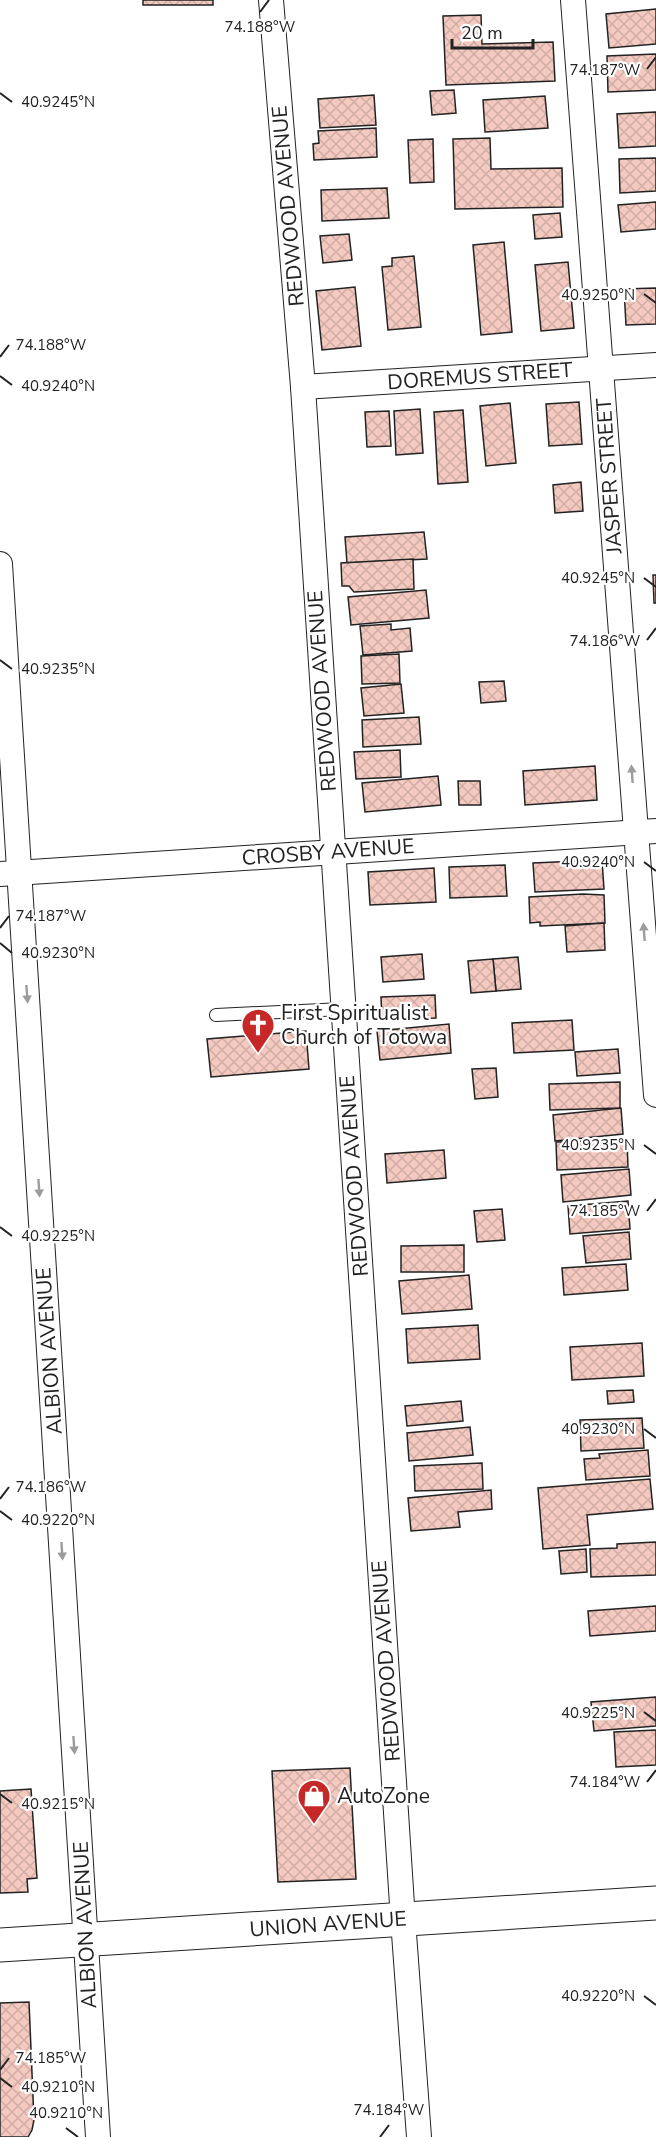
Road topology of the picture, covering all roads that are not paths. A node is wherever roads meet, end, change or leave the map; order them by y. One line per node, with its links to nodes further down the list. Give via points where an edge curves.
1 (271, 0): 5 (street, REDWOOD AVENUE)
2 (573, 0): 4 (street, JASPER STREET)
3 (656, 365): 4 (street, DOREMUS STREET)
4 (602, 368): 5 (street, DOREMUS STREET); 7 (street, JASPER STREET, one-way to 4)
5 (303, 387): 8 (street, REDWOOD AVENUE)
6 (0, 564): 9 (street, ALBION AVENUE)
7 (646, 832): 8 (street, CROSBY AVENUE); 11 (street, JASPER STREET, one-way to 7)
8 (333, 852): 9 (street, CROSBY AVENUE); 10 (street, REDWOOD AVENUE)
9 (9, 873): 16 (street, ALBION AVENUE, one-way to 16)
10 (343, 1009): 12 (lane); 15 (street, REDWOOD AVENUE)
11 (653, 1013): 13 (street, JASPER STREET)
12 (216, 1015)
13 (656, 1095)
14 (656, 1903): 15 (main road, UNION AVENUE)
15 (403, 1920): 16 (main road, UNION AVENUE); 19 (street, REDWOOD AVENUE)
16 (87, 1940): 17 (main road, UNION AVENUE); 18 (street, ALBION AVENUE)
17 (0, 1945)
18 (98, 2137)
19 (418, 2137)

